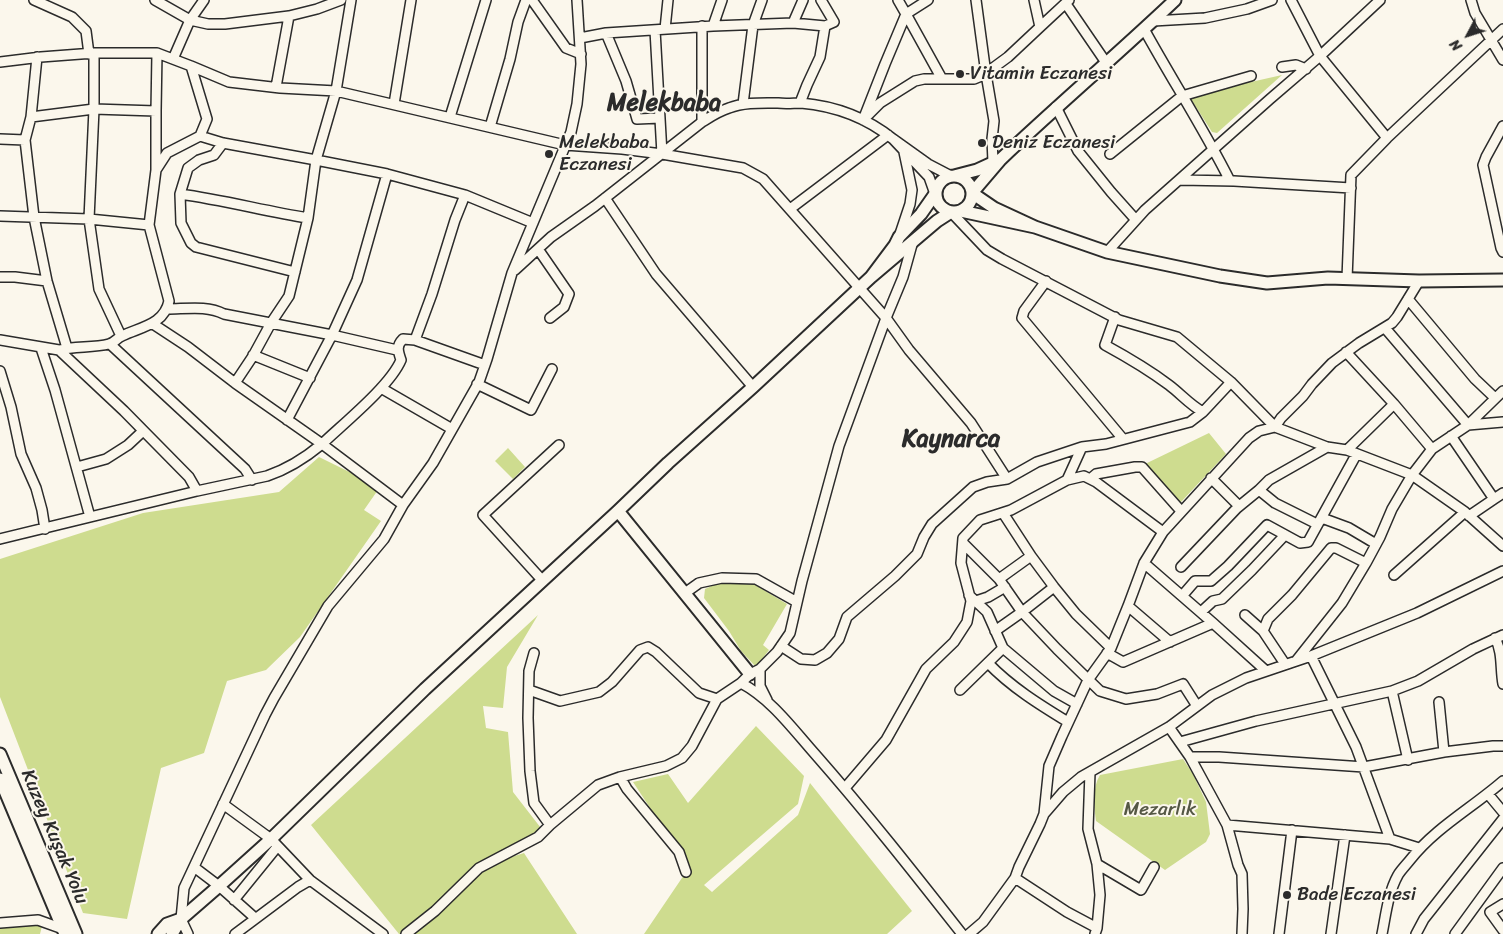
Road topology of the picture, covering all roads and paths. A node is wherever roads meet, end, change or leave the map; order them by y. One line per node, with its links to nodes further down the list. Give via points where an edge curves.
1 (34, 0): 43 (street, via 72,17 86,31)
2 (155, 0): 28 (street)
3 (204, 0): 28 (street)
4 (351, 0): 59 (street)
5 (412, 0): 62 (street)
6 (486, 0): 68 (street)
7 (526, 0): 73 (street)
8 (532, 0): 45 (street, via 566,48)
9 (577, 0): 41 (street)
10 (668, 0): 36 (street)
11 (722, 0): 33 (street)
12 (762, 0): 31 (street)
13 (803, 0): 30 (street)
14 (821, 0): 34 (street, via 834,22)
15 (898, 0): 26 (street)
16 (928, 0): 26 (street)
17 (976, 0): 55 (street)
18 (1034, 0): 35 (street)
19 (1176, 0): 29 (main road)
20 (1272, 0): 29 (street, via 1205,18)
21 (1291, 0): 46 (street)
22 (1380, 0): 46 (street)
23 (1471, 0): 42 (street)
24 (337, 1): 27 (street)
25 (1068, 2): 35 (street); 51 (street)
26 (906, 14): 57 (street); 70 (street)
27 (289, 16): 28 (street, via 225,24); 58 (street)
28 (190, 20): 48 (street)
29 (1154, 21): 37 (main road)
30 (793, 23): 31 (street); 34 (street)
31 (753, 25): 33 (street); 63 (street)
32 (702, 26): 33 (street); 36 (street); 71 (street)
33 (713, 26)
34 (825, 26): 61 (street, via 820,57)
35 (1040, 27): 55 (street)
36 (665, 29): 39 (street)
37 (1144, 29): 51 (main road); 60 (street)
38 (1503, 29): 42 (street)
39 (655, 30): 40 (street); 69 (street)
40 (606, 33): 41 (street); 69 (street, via 626,81 637,119)
41 (580, 38): 45 (street)
42 (1491, 40): 49 (street); 76 (street)
43 (92, 53): 44 (street); 47 (street); 65 (street)
44 (157, 54): 48 (street); 66 (street)
45 (581, 54): 80 (street, via 577,104)
46 (1320, 56): 54 (street); 76 (street)
47 (38, 58): 50 (street); 67 (street)
48 (173, 59): 52 (street)
49 (1503, 60)
50 (0, 62)
51 (1107, 64): 64 (main road)
52 (192, 66): 58 (street, via 228,82); 74 (street, via 207,119)
53 (1282, 67): 54 (street, via 1296,65)
54 (1306, 69): 81 (street)
55 (986, 74): 57 (street, via 974,79); 86 (street)
56 (1250, 76): 60 (street)
57 (942, 78): 70 (street, via 912,83 880,103)
58 (276, 87): 59 (street)
59 (336, 91): 62 (street); 85 (street)
60 (1182, 96): 81 (street); 84 (street)
61 (800, 103): 63 (street); 70 (street, via 842,111)
62 (394, 104): 68 (street)
63 (743, 104): 71 (street, via 714,114)
64 (1056, 107): 86 (main road); 104 (street, via 1078,151)
65 (94, 109): 66 (street); 67 (street); 103 (street)
66 (156, 111): 87 (street)
67 (32, 117): 78 (street)
68 (450, 118): 73 (street)
69 (660, 118): 83 (street)
70 (863, 120): 75 (street)
71 (702, 122): 83 (street)
72 (1503, 126): 112 (street, via 1483,165)
73 (490, 127): 80 (street)
74 (200, 136): 79 (street); 87 (street, via 167,154)
75 (890, 137): 82 (street); 89 (street, via 928,164); 98 (street)
76 (1387, 138): 92 (street, via 1351,175)
77 (0, 139): 78 (street)
78 (25, 140): 101 (street)
79 (223, 143): 85 (street); 94 (street, via 214,155 188,168)
80 (565, 145): 83 (street); 105 (street)
81 (1214, 149): 90 (street); 91 (street)
82 (904, 152): 95 (street, via 929,177); 108 (street, via 912,190)
83 (662, 154): 97 (street); 98 (street, via 743,168 763,179)
84 (1110, 154)
85 (316, 160): 88 (street); 102 (street)
86 (997, 160): 89 (main road, via 977,170); 93 (main road)
87 (156, 170): 106 (street)
88 (387, 174): 96 (street); 131 (street, via 357,280)
89 (953, 176): 93 (main road, via 965,180); 95 (main road, via 942,181)
90 (1180, 180): 91 (street); 104 (street)
91 (1230, 181): 92 (street)
92 (1351, 188): 117 (street)
93 (972, 193): 99 (main road, via 969,204); 107 (main road, via 994,208)
94 (180, 194): 102 (street); 113 (street, via 181,223 196,247)
95 (935, 194): 99 (main road, via 943,208); 108 (main road)
96 (465, 195): 105 (street); 134 (street)
97 (605, 198): 110 (street); 148 (street, via 656,274)
98 (790, 209): 122 (street)
99 (956, 212): 107 (main road); 109 (main road, via 937,221); 120 (street, via 988,250)
100 (0, 216): 101 (street)
101 (34, 217): 103 (street); 119 (street)
102 (308, 218): 113 (street)
103 (89, 220): 106 (street); 132 (street, via 99,289)
104 (1136, 220): 111 (street)
105 (533, 223): 114 (street)
106 (148, 225): 124 (street, via 169,301)
107 (1034, 227): 111 (main road)
108 (899, 237): 116 (main road)
109 (913, 241): 116 (main road); 127 (street)
110 (538, 249): 114 (street); 126 (street, via 569,294 564,307)
111 (1107, 252): 117 (main road, via 1267,283)
112 (1503, 252)
113 (295, 272): 128 (street, via 289,296)
114 (512, 273): 141 (street)
115 (0, 277): 119 (street)
116 (871, 277): 122 (main road)
117 (1347, 279): 121 (main road)
118 (1503, 280): 121 (main road)
119 (47, 281): 137 (street)
120 (1046, 281): 125 (street); 161 (street, via 1022,318)
121 (1419, 281): 123 (street)
122 (859, 288): 127 (street); 148 (main road)
123 (1408, 299): 130 (street, via 1397,317); 151 (street)
124 (167, 309): 128 (street, via 217,310); 129 (street)
125 (1115, 317): 146 (street, via 1177,337); 153 (street, via 1104,346 1135,361)
126 (550, 318)
127 (886, 318): 172 (street, via 971,423); 208 (street, via 839,446)
128 (270, 323): 131 (street); 140 (street)
129 (153, 324): 132 (street); 145 (street)
130 (1385, 328): 139 (street); 156 (street)
131 (332, 335): 138 (street); 144 (street)
132 (121, 336): 135 (street)
133 (0, 340): 136 (street)
134 (415, 340): 138 (street, via 403,339); 141 (street)
135 (110, 344): 137 (street); 174 (street, via 245,469)
136 (41, 348): 137 (street); 169 (street)
137 (63, 349): 159 (street)
138 (397, 350): 149 (street, via 401,360)
139 (1346, 352): 152 (street); 157 (street, via 1322,372)
140 (253, 355): 144 (street); 145 (street)
141 (485, 365): 147 (street)
142 (552, 369): 147 (street, via 531,410)
143 (0, 372): 188 (street, via 21,454 36,488)
144 (310, 378): 154 (street)
145 (235, 382): 154 (street)
146 (1231, 382): 153 (street); 157 (street)
147 (477, 384): 158 (street)
148 (753, 387): 182 (main road)
149 (381, 388): 158 (street); 162 (street)
150 (1503, 391): 151 (street)
151 (1495, 398): 156 (street)
152 (1394, 404): 166 (street); 167 (street)
153 (1203, 412): 161 (street, via 1190,422)
154 (287, 420): 162 (street)
155 (1503, 422): 156 (street)
156 (1468, 425): 160 (street)
157 (1276, 427): 165 (street); 171 (street, via 1249,438)
158 (452, 429): 180 (street, via 433,463)
159 (143, 431): 169 (street, via 106,459); 177 (street, via 189,477)
160 (1451, 436): 166 (street); 179 (street)
161 (1123, 439): 164 (street)
162 (322, 444): 174 (street, via 289,467); 180 (street)
163 (559, 446): 202 (street, via 483,515)
164 (1082, 447): 172 (street, via 1038,462); 175 (street)
165 (1327, 447): 167 (street); 176 (street, via 1269,480)
166 (1432, 449): 170 (street)
167 (1346, 450): 168 (street)
168 (1356, 455): 170 (street); 187 (street)
169 (77, 467): 186 (street)
170 (1412, 475): 185 (street); 193 (street)
171 (1212, 478): 181 (street); 183 (street)
172 (1007, 479): 218 (street, via 973,487 932,524 917,554 847,617 839,639 827,653 815,660 801,658)
173 (1090, 479): 175 (street, via 1084,476); 183 (street, via 1096,474 1142,467); 189 (street)
174 (252, 480): 177 (street)
175 (1067, 480): 184 (street)
176 (1259, 490): 181 (street); 187 (street, via 1275,503)
177 (197, 491): 186 (street)
178 (1503, 493): 179 (street)
179 (1494, 500): 185 (street)
180 (403, 504): 256 (street, via 384,539 319,622 265,715)
181 (1239, 506): 198 (street)
182 (618, 511): 202 (main road); 205 (main road)
183 (1182, 511): 189 (street)
184 (1003, 512): 192 (street, via 980,520); 195 (street)
185 (1467, 514): 194 (street); 200 (street)
186 (90, 517): 188 (street)
187 (1320, 521): 190 (street, via 1308,542 1300,543); 193 (street, via 1349,528)
188 (45, 529): 191 (street)
189 (1162, 532): 196 (street)
190 (1285, 535): 206 (street, via 1267,526 1211,581 1195,581); 211 (street, via 1222,600 1213,602)
191 (0, 539)
192 (962, 543): 201 (street); 207 (street, via 960,563)
193 (1376, 544): 197 (street)
194 (1503, 546)
195 (1032, 556): 201 (street); 203 (street)
196 (1144, 563): 206 (street); 209 (street)
197 (1366, 563): 215 (street, via 1331,548 1268,619); 223 (street, via 1342,603)
198 (1181, 568)
199 (1503, 571): 222 (street, via 1417,613)
200 (1394, 575)
201 (999, 579): 204 (street)
202 (542, 580): 265 (main road, via 425,689)
203 (1054, 586): 210 (street); 220 (street)
204 (1005, 587): 207 (street, via 988,597); 210 (street)
205 (685, 593): 208 (street, via 699,583 722,578 756,579); 228 (main road)
206 (1182, 596): 211 (street)
207 (972, 598): 214 (street, via 987,612); 254 (street, via 967,622 954,642 926,669 886,740)
208 (797, 602): 218 (street, via 790,633)
209 (1128, 606): 217 (street); 220 (street)
210 (1022, 612): 214 (street); 229 (street)
211 (1201, 612): 213 (street)
212 (1245, 615): 215 (street)
213 (1213, 623): 217 (street); 227 (street)
214 (995, 631): 219 (street)
215 (1263, 631): 225 (street)
216 (1499, 637): 226 (street); 234 (street, via 1418,681)
217 (1170, 642): 220 (street, via 1123,662)
218 (781, 646): 228 (street)
219 (1003, 648): 224 (street); 238 (street, via 1054,691)
220 (1109, 651): 229 (street)
221 (534, 653): 232 (street, via 529,671)
222 (1311, 656): 223 (street); 239 (street)
223 (1296, 661): 225 (street)
224 (988, 663): 233 (street); 241 (street, via 1000,676)
225 (1285, 664): 227 (street)
226 (1503, 664): 231 (street)
227 (1265, 670): 240 (street, via 1212,695)
228 (755, 671): 230 (street); 236 (street)
229 (1088, 680): 238 (street); 240 (street, via 1100,691 1126,699 1157,694 1184,684)
230 (741, 683): 235 (street); 236 (street)
231 (1503, 684)
232 (529, 690): 235 (street, via 560,701 600,692 640,650 648,647 699,692); 260 (street, via 530,771 534,803)
233 (960, 690)
234 (1392, 690): 239 (street); 248 (street)
235 (717, 700): 251 (street, via 682,758 666,766)
236 (769, 702): 254 (street)
237 (1439, 702): 245 (street)
238 (1077, 704): 241 (street)
239 (1335, 704): 243 (street); 249 (street)
240 (1197, 706): 242 (street)
241 (1068, 722): 258 (street, via 1049,766)
242 (1170, 728): 243 (street); 250 (street)
243 (1180, 742): 247 (street)
244 (1503, 746): 245 (street)
245 (1444, 752): 248 (street)
246 (0, 754): 284 (main road, Kuzey Kuşak Yolu)
247 (1190, 757): 249 (street); 261 (street)
248 (1408, 760): 249 (street)
249 (1364, 767): 264 (street)
250 (1090, 772): 258 (street, via 1063,792); 267 (street, via 1088,829)
251 (620, 777): 260 (street, via 598,785); 271 (street, via 679,852)
252 (0, 779): 281 (main road, Kuzey Kuşak Yolu)
253 (1503, 781): 255 (street)
254 (845, 788): 291 (street)
255 (1488, 794): 257 (street); 266 (street)
256 (223, 804): 265 (street); 268 (street)
257 (1503, 812)
258 (1044, 814): 272 (street)
259 (1503, 819): 297 (street, via 1424,919)
260 (550, 825): 290 (street, via 538,837 479,868)
261 (1227, 826): 262 (street); 293 (street, via 1238,865 1247,874)
262 (1292, 830): 263 (street); 294 (street)
263 (1345, 835): 264 (street); 295 (street)
264 (1390, 840): 266 (street)
265 (274, 843): 273 (street); 274 (main road); 275 (street)
266 (1419, 848): 296 (street, via 1398,875 1388,901)
267 (1097, 864): 269 (street, via 1141,890); 282 (street, via 1100,895)
268 (194, 867): 274 (street); 278 (street, via 184,888)
269 (1154, 867)
270 (1503, 868): 283 (street)
271 (686, 872)
272 (1015, 878): 282 (street); 292 (street, via 983,922)
273 (310, 880): 277 (street); 289 (street)
274 (219, 886): 275 (street); 278 (main road)
275 (234, 900): 277 (street)
276 (1503, 904): 280 (street, via 1490,912)
277 (255, 918): 288 (street)
278 (181, 919): 285 (main road, via 167,924); 286 (main road); 287 (street)
279 (0, 923): 281 (street, via 38,920)
280 (1503, 930)
281 (64, 932)
282 (1096, 932)
283 (1457, 933)
284 (76, 934)
285 (158, 934)
286 (172, 934)
287 (188, 934)
288 (235, 934)
289 (383, 934)
290 (406, 934)
291 (962, 934)
292 (969, 934)
293 (1242, 934)
294 (1279, 934)
295 (1331, 934)
296 (1382, 934)
297 (1416, 934)

